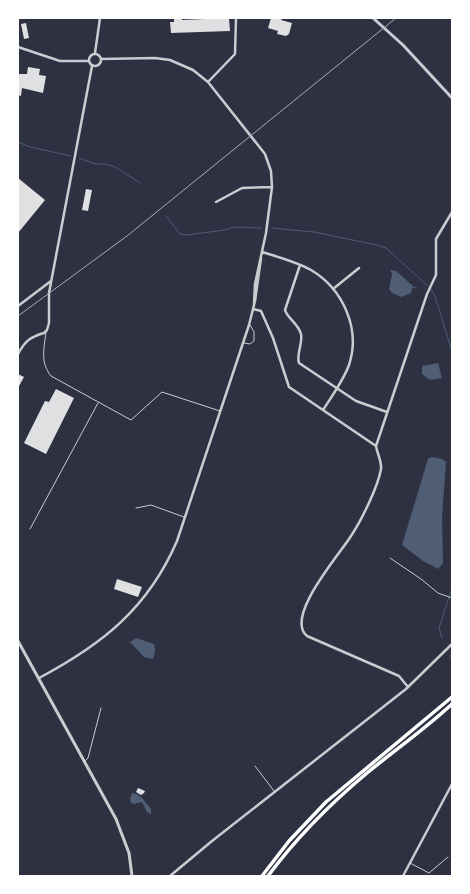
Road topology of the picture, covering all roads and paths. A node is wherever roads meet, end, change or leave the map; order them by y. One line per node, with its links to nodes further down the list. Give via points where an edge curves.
1 (100, 18): 5 (street)
2 (236, 18): 9 (street, via 234,54)
3 (373, 18): 10 (street, via 406,48)
4 (18, 47): 7 (street, via 60,61)
5 (94, 53): 6 (street); 7 (street)
6 (101, 59): 8 (street, via 99,65); 9 (street, via 170,60 192,70)
7 (88, 61): 8 (street)
8 (92, 66): 17 (street)
9 (208, 82): 11 (street, via 265,154 271,171)
10 (452, 98)
11 (272, 187): 12 (street, via 242,188); 14 (street)
12 (216, 202)
13 (452, 212): 29 (street, via 436,239 436,275 427,294)
14 (262, 252): 15 (street); 20 (street)
15 (300, 265): 18 (street, via 319,275); 25 (street, via 285,310 301,333 299,363)
16 (359, 268): 18 (street)
17 (51, 281): 19 (street); 22 (street, via 49,323)
18 (334, 289): 25 (street, via 349,317 352,343 349,365)
19 (18, 306)
20 (253, 309): 21 (street); 27 (street, via 261,311 289,386)
21 (250, 325): 23 (street); 23 (lane, via 253,328 254,341 251,344)
22 (46, 332): 24 (street, via 28,339); 26 (lane, via 43,359 47,370 58,381)
23 (244, 343): 28 (street)
24 (18, 354)
25 (337, 388): 27 (street); 29 (street, via 361,403)
26 (98, 403): 28 (lane, via 130,420 162,392); 33 (lane)
27 (323, 410): 30 (street)
28 (221, 411): 32 (street)
29 (387, 412): 30 (street)
30 (376, 446): 39 (street, via 381,470 366,510 351,537 313,590 303,616 302,630 307,636 399,676)
31 (136, 508): 32 (lane, via 151,505)
32 (185, 517): 38 (street, via 159,577 128,617 97,643)
33 (30, 529)
34 (390, 558): 35 (lane, via 443,595)
35 (452, 598)
36 (18, 641): 38 (street)
37 (452, 644): 39 (street)
38 (39, 678): 43 (street)
39 (408, 686): 46 (street)
40 (452, 697): 51 (main road, via 326,802 288,841)
41 (452, 704): 52 (main road, via 327,809 293,844)
42 (101, 708): 43 (lane, via 88,758)
43 (84, 761): 49 (street, via 122,833 130,856)
44 (255, 766): 46 (lane)
45 (452, 784): 48 (street)
46 (275, 791): 50 (street)
47 (448, 857): 48 (lane, via 429,873)
48 (410, 863): 53 (street)
49 (132, 876)
50 (170, 876)
51 (262, 876)
52 (268, 876)
53 (403, 876)

